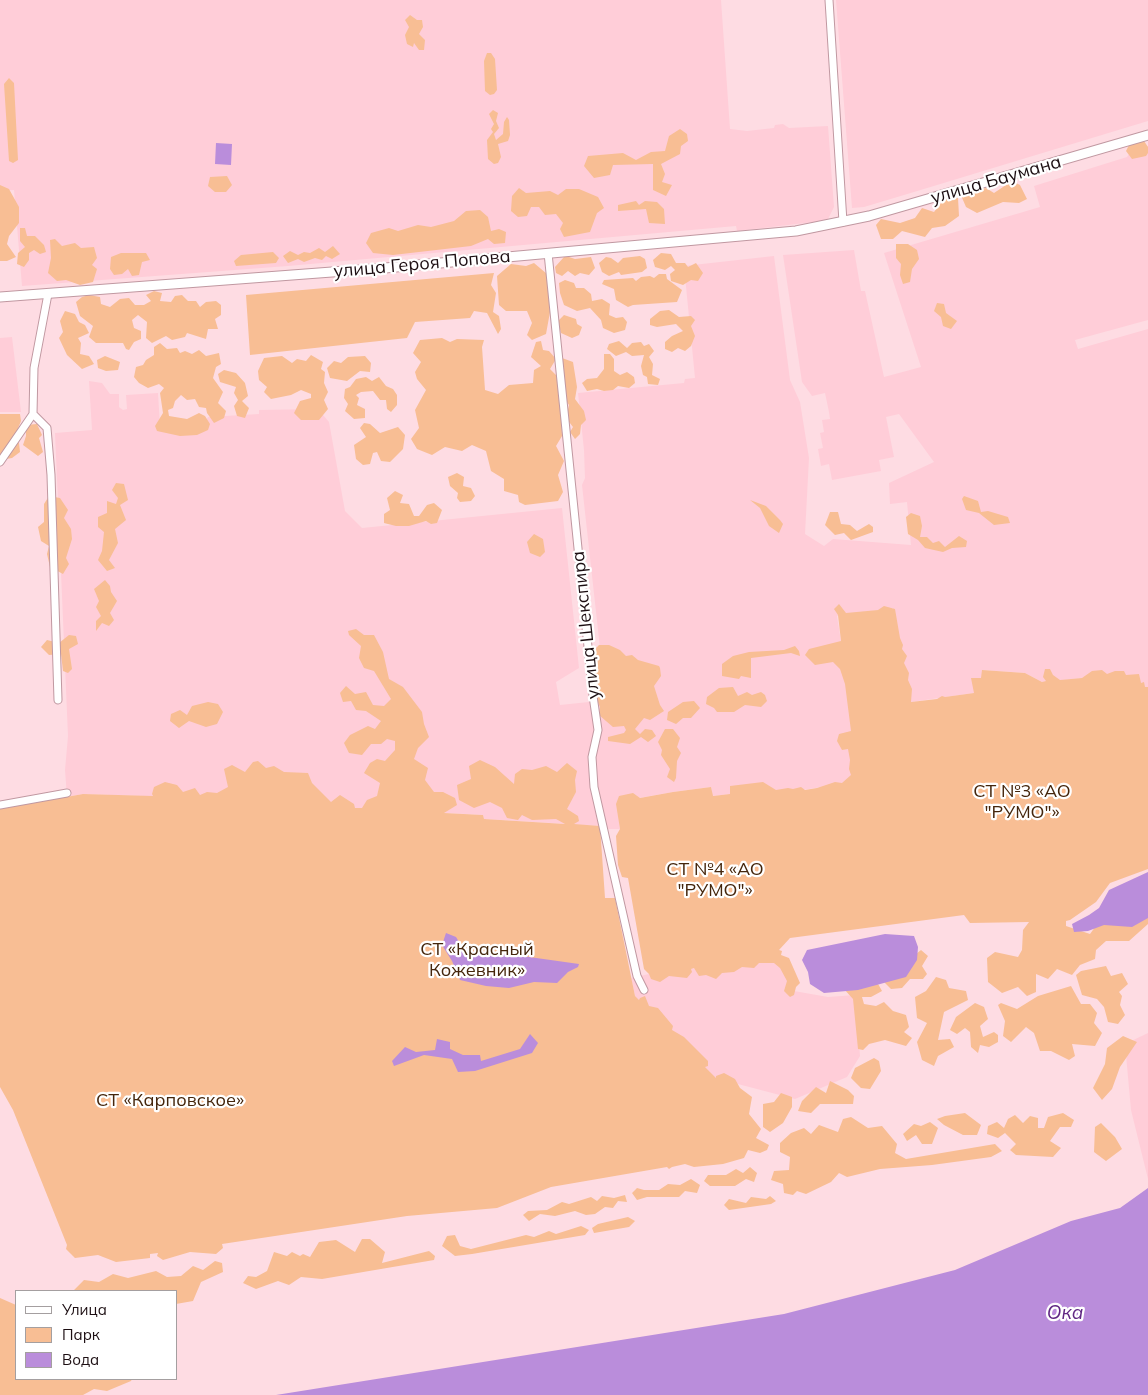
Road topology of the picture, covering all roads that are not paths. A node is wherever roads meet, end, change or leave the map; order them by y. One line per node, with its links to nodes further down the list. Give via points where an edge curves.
1 (829, 0): 3 (street)
2 (1148, 135): 3 (street, улица Баумана)
3 (843, 222): 4 (street, улица Героя Попова, via 796,231)
4 (548, 253): 5 (street, улица Героя Попова); 12 (street, улица Шекспира, via 598,730 592,757 594,787 637,976)
5 (48, 294): 6 (street, улица Героя Попова); 7 (street, via 34,368)
6 (0, 297)
7 (32, 414): 8 (street); 9 (street, via 47,428)
8 (0, 462)
9 (58, 700)
10 (66, 793): 11 (street)
11 (0, 805)
12 (644, 990)

